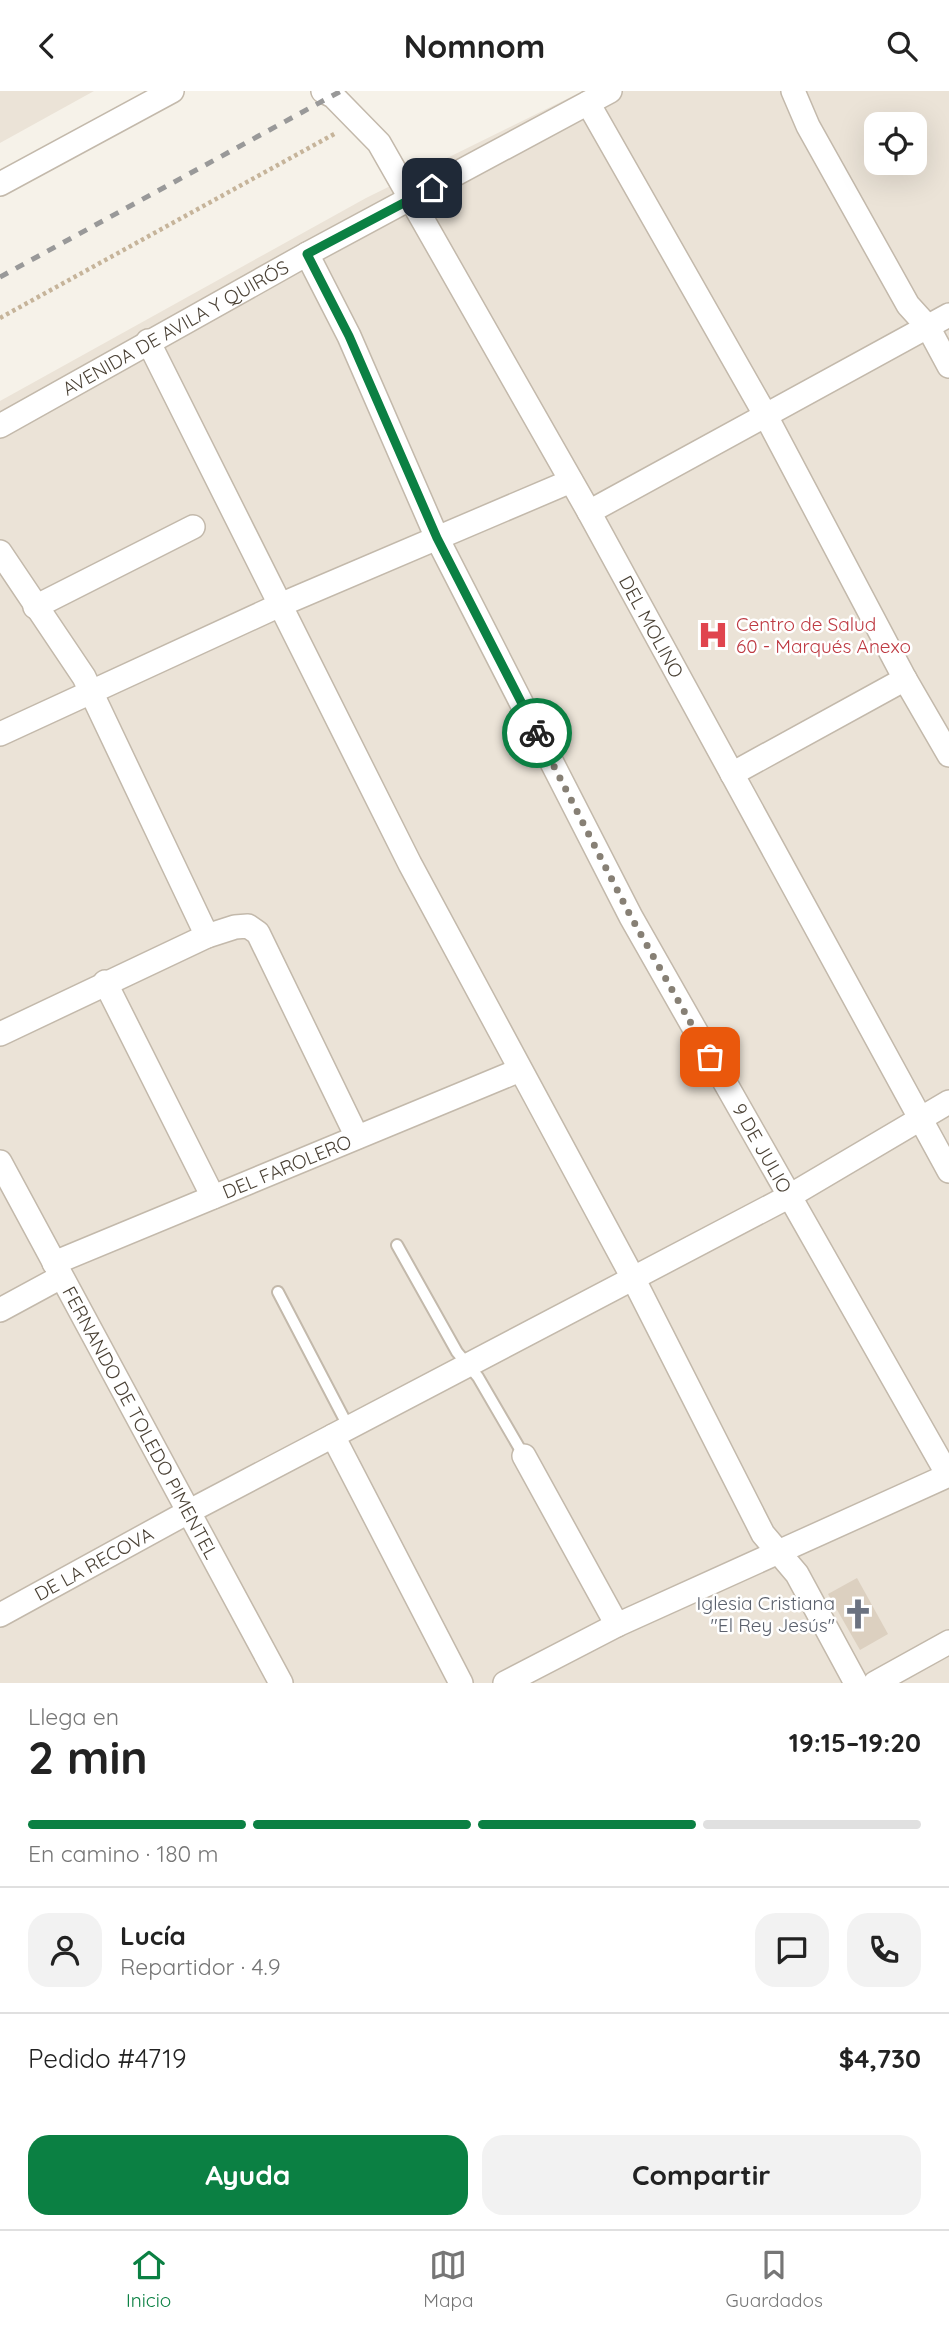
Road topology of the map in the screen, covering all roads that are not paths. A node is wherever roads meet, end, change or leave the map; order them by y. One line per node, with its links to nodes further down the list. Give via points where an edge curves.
1 (610, 91): 5 (street, AVENIDA DE AVILA Y QUIRÓS)
2 (793, 91): 10 (street, via 908,305)
3 (169, 92): 6 (street)
4 (329, 93): 7 (street, DEL MOLINO, via 379,143)
5 (588, 103): 7 (street, AVENIDA DE AVILA Y QUIRÓS); 13 (street)
6 (0, 184)
7 (410, 200): 8 (street, AVENIDA DE AVILA Y QUIRÓS); 15 (street, DEL MOLINO)
8 (307, 254): 11 (street, AVENIDA DE AVILA Y QUIRÓS); 18 (street, 9 DE JULIO, via 349,336)
9 (949, 315): 10 (street)
10 (928, 327): 12 (street); 13 (street)
11 (148, 341): 14 (street, AVENIDA DE AVILA Y QUIRÓS); 20 (street)
12 (949, 366)
13 (766, 416): 16 (street); 22 (street)
14 (0, 426)
15 (571, 481): 16 (street, DEL MOLINO); 18 (street)
16 (589, 512): 26 (street, DEL MOLINO)
17 (193, 527): 21 (street)
18 (437, 538): 20 (street); 37 (street, 9 DE JULIO, via 631,917)
19 (0, 552): 21 (street)
20 (280, 605): 23 (street); 30 (street, via 410,864)
21 (35, 607): 23 (street)
22 (905, 679): 25 (street); 26 (street)
23 (91, 690): 24 (street); 27 (street)
24 (0, 734)
25 (949, 755)
26 (732, 774): 32 (street, DEL MOLINO)
27 (207, 936): 28 (street); 33 (street, via 248,926 258,933)
28 (105, 982): 29 (street); 36 (street)
29 (0, 1034)
30 (520, 1069): 33 (street, DEL FAROLERO); 40 (street)
31 (949, 1102): 32 (street, DE LA RECOVA)
32 (920, 1119): 35 (street, DEL MOLINO); 37 (street, DE LA RECOVA)
33 (357, 1137): 36 (street, DEL FAROLERO)
34 (0, 1162): 39 (street, FERNANDO DE TOLEDO PIMENTEL)
35 (949, 1171)
36 (213, 1197): 39 (street, DEL FAROLERO)
37 (788, 1197): 40 (street, DE LA RECOVA); 46 (street, 9 DE JULIO)
38 (397, 1245): 43 (lane, via 457,1352)
39 (57, 1270): 42 (street, DEL FAROLERO); 47 (street, FERNANDO DE TOLEDO PIMENTEL)
40 (633, 1278): 43 (street, DE LA RECOVA); 48 (street, via 763,1534)
41 (278, 1292): 44 (lane)
42 (0, 1310)
43 (469, 1365): 44 (street, DE LA RECOVA); 45 (lane)
44 (341, 1432): 47 (street, DE LA RECOVA); 53 (street)
45 (524, 1455): 50 (street)
46 (949, 1475): 48 (street)
47 (188, 1512): 49 (street, DE LA RECOVA); 52 (street, FERNANDO DE TOLEDO PIMENTEL)
48 (780, 1553): 50 (street); 55 (street, via 797,1574)
49 (0, 1615)
50 (617, 1625): 54 (street)
51 (949, 1642): 56 (street)
52 (281, 1683)
53 (461, 1683)
54 (505, 1683)
55 (856, 1683)
56 (875, 1683)

